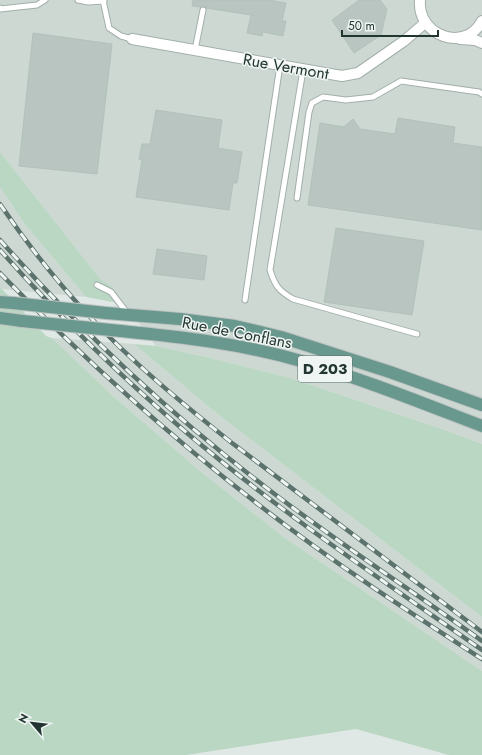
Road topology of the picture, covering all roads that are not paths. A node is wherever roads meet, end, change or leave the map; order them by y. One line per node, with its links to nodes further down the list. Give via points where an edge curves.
1 (46, 0): 5 (lane, via 37,5)
2 (78, 0): 4 (lane)
3 (420, 0): 8 (street, via 420,13)
4 (104, 1): 10 (lane, via 109,28 121,36)
5 (0, 9)
6 (203, 10): 12 (lane)
7 (482, 21): 9 (street, via 472,32)
8 (425, 23): 9 (street, via 432,31); 14 (street, Rue Vermont, via 358,73 342,76)
9 (452, 38): 11 (street)
10 (132, 39): 12 (street, Rue Vermont)
11 (482, 43)
12 (195, 50): 13 (street, Rue Vermont)
13 (280, 65): 14 (street, Rue Vermont); 18 (lane)
14 (303, 70): 22 (lane, via 270,270 274,283 281,292 293,300)
15 (481, 91): 16 (lane, via 401,80 373,97 346,100 323,97 312,102)
16 (297, 198)
17 (97, 285): 20 (lane, via 111,292)
18 (245, 300)
19 (0, 302): 20 (main road, Rue de Conflans / D 203, bridge)
20 (128, 314): 23 (main road, Rue de Conflans / D 203, via 235,326 281,337)
21 (0, 318): 24 (main road, Rue de Conflans / D 203, bridge, via 181,337 232,345 301,361)
22 (417, 334)
23 (482, 405)
24 (482, 426)

